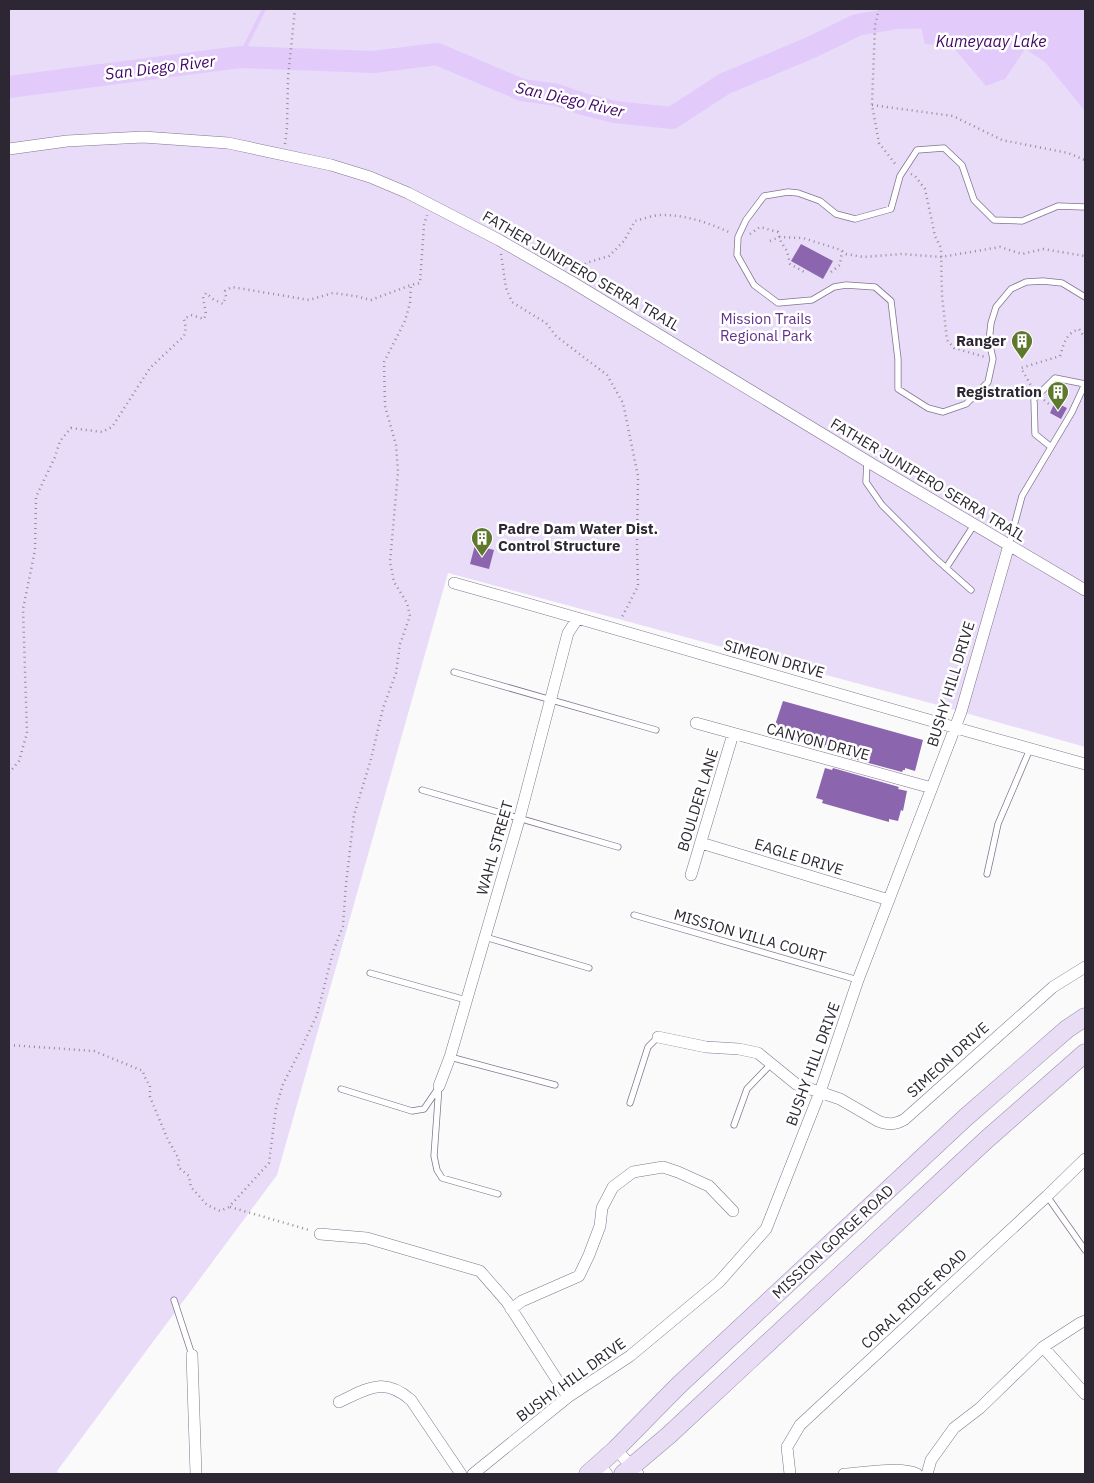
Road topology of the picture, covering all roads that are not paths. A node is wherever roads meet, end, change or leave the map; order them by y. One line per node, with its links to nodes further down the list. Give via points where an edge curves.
1 (9, 148): 6 (street, FATHER JUNIPERO SERRA TRAIL, via 143,137 228,143 331,164 370,177 408,192 499,240)
2 (1085, 207): 3 (lane, via 1058,206 1022,221 994,220 974,200 962,165 944,148 917,150 900,176 891,209 855,218 836,214 820,201 798,194 788,192 764,196 738,237 737,255 754,285 778,303 812,300 834,287 875,287 891,301 898,389 928,408 943,412 966,404 988,382 993,359 989,341 991,323 996,307 1011,289 1026,282 1062,283)
3 (1085, 297)
4 (1085, 384): 5 (lane); 5 (lane, via 1055,378 1034,399 1035,434)
5 (1051, 447): 8 (lane, via 1022,496)
6 (866, 461): 7 (street, FATHER JUNIPERO SERRA TRAIL); 9 (lane, via 866,482 882,505)
7 (974, 525): 8 (street, FATHER JUNIPERO SERRA TRAIL); 9 (lane)
8 (1009, 545): 12 (street, FATHER JUNIPERO SERRA TRAIL); 17 (street, BUSHY HILL DRIVE)
9 (946, 568): 11 (lane)
10 (454, 583): 13 (street, SIMEON DRIVE)
11 (971, 590)
12 (1085, 590)
13 (578, 618): 15 (street, WAHL STREET, via 568,633); 17 (street, SIMEON DRIVE)
14 (454, 672): 15 (lane)
15 (550, 699): 18 (lane); 24 (street, WAHL STREET)
16 (696, 723): 19 (street, CANYON DRIVE)
17 (956, 728): 20 (street, SIMEON DRIVE); 22 (street, BUSHY HILL DRIVE)
18 (656, 730)
19 (733, 734): 22 (street, CANYON DRIVE); 25 (street, BOULDER LANE)
20 (1030, 749): 21 (street, SIMEON DRIVE); 27 (lane, via 998,824)
21 (1085, 764)
22 (932, 788): 29 (street, BUSHY HILL DRIVE)
23 (422, 790): 24 (lane)
24 (519, 820): 26 (lane); 31 (street, WAHL STREET)
25 (700, 843): 28 (street, BOULDER LANE); 29 (street, EAGLE DRIVE)
26 (618, 847)
27 (987, 874)
28 (691, 875)
29 (889, 900): 35 (street, BUSHY HILL DRIVE)
30 (634, 916): 35 (lane, MISSION VILLA COURT)
31 (485, 937): 33 (lane); 36 (street, WAHL STREET)
32 (1085, 967): 45 (street, SIMEON DRIVE, via 1053,987 899,1122 884,1123)
33 (589, 968)
34 (370, 972): 36 (lane)
35 (858, 980): 45 (street, BUSHY HILL DRIVE)
36 (466, 1000): 40 (street, WAHL STREET)
37 (1085, 1017): 62 (main road, MISSION GORGE ROAD, via 966,1118 678,1386)
38 (658, 1038): 41 (street, SIMEON DRIVE, via 758,1053); 46 (lane, via 648,1047)
39 (1085, 1053): 64 (main road, MISSION GORGE ROAD, via 986,1140)
40 (450, 1057): 42 (lane); 43 (street, WAHL STREET)
41 (771, 1064): 45 (street, SIMEON DRIVE, via 796,1084); 47 (lane, via 746,1089)
42 (555, 1085)
43 (439, 1086): 44 (lane, via 424,1109 412,1111); 49 (lane, via 434,1156 437,1170 442,1178)
44 (341, 1089)
45 (820, 1092): 60 (street, BUSHY HILL DRIVE, via 766,1229 718,1282 630,1356)
46 (630, 1103)
47 (734, 1125)
48 (1085, 1159): 50 (street, CORAL RIDGE ROAD)
49 (498, 1194)
50 (1047, 1196): 53 (lane); 68 (street, CORAL RIDGE ROAD, via 800,1425 787,1447)
51 (733, 1211): 55 (street, via 709,1186 678,1172 663,1167 633,1172 613,1187 602,1208 600,1226 579,1276)
52 (320, 1234): 55 (street, via 367,1238 480,1271)
53 (1085, 1250)
54 (174, 1300): 58 (lane)
55 (511, 1309): 60 (street)
56 (1085, 1321): 57 (street)
57 (1043, 1347): 59 (street); 71 (street, via 980,1408 954,1428 931,1460)
58 (192, 1355): 65 (street)
59 (1085, 1394)
60 (568, 1397): 67 (street, BUSHY HILL DRIVE)
61 (338, 1402): 66 (street, via 373,1386 385,1386 403,1394)
62 (616, 1449): 63 (main road, MISSION GORGE ROAD); 64 (street)
63 (598, 1471)
64 (631, 1472)
65 (196, 1474)
66 (461, 1474)
67 (472, 1474)
68 (790, 1474)
69 (844, 1474): 70 (street, via 883,1470)
70 (917, 1474)
71 (927, 1474)

